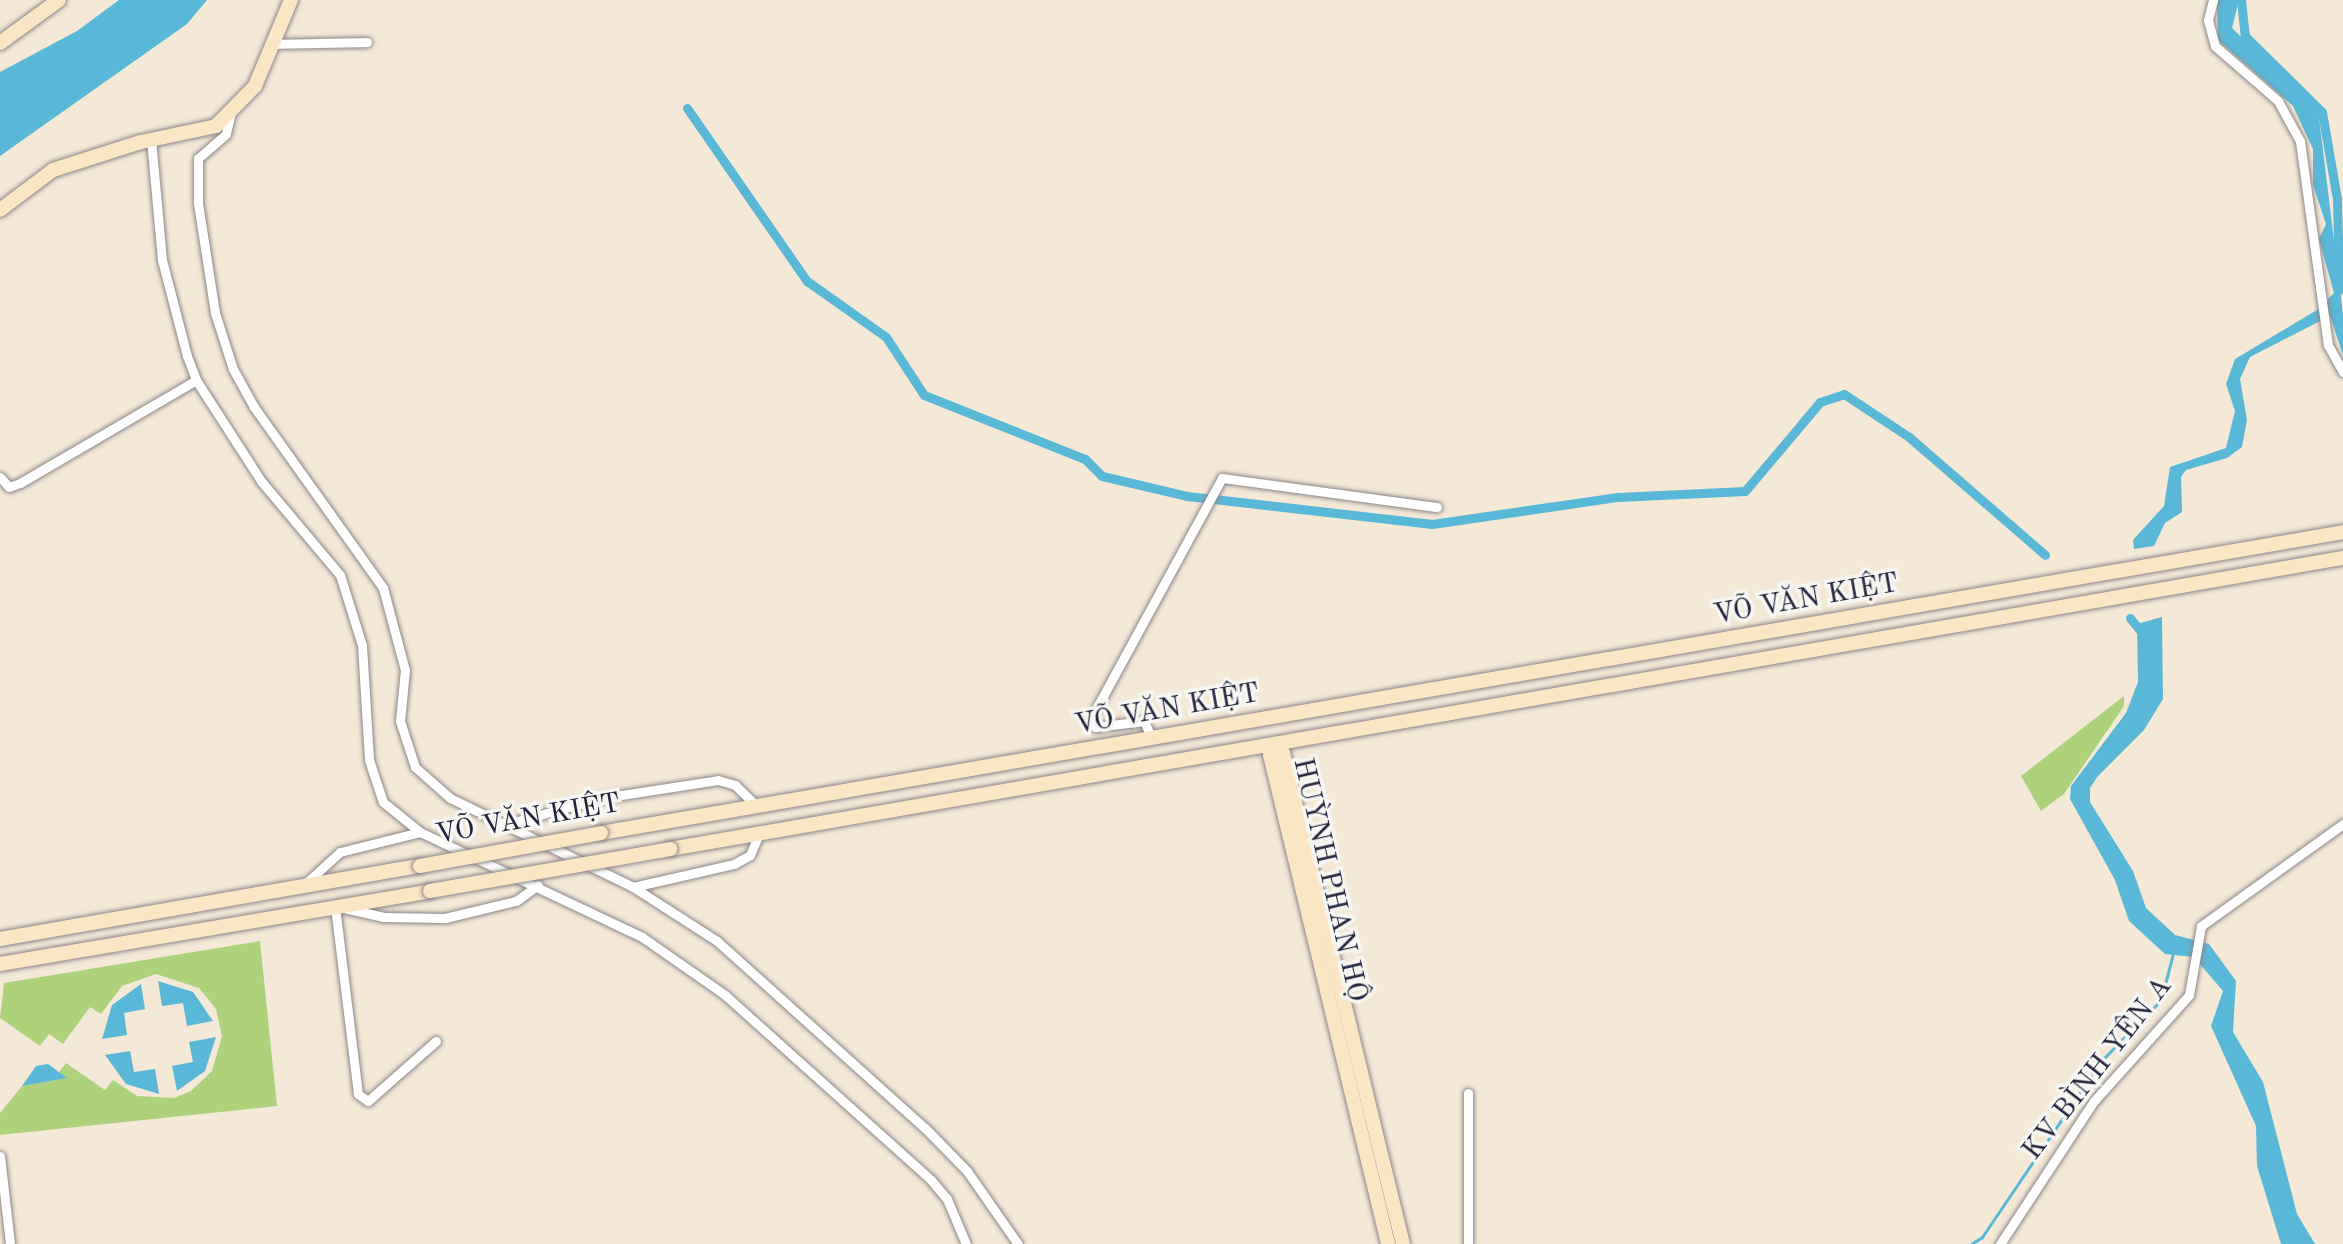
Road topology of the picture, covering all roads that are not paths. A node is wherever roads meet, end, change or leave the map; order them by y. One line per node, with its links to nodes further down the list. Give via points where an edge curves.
1 (59, 0): 5 (main road)
2 (291, 0): 6 (main road)
3 (2213, 0): 10 (street, via 2208,20 2215,46 2278,101 2300,141 2325,325 2331,355)
4 (367, 42): 6 (street)
5 (0, 43)
6 (272, 44): 7 (main road, via 255,86)
7 (230, 116): 8 (main road, via 216,126); 23 (street, via 226,134 199,156 198,195 215,313 233,369 264,423 383,588 405,670 400,718 411,760 438,790)
8 (154, 139): 9 (main road, via 53,170); 11 (street, via 162,260)
9 (0, 210)
10 (2343, 372)
11 (196, 380): 12 (street, via 20,483 9,487); 24 (street, via 261,481 340,575 362,645 373,784 383,802)
12 (0, 477)
13 (1437, 507): 19 (street, via 1229,477 1214,489 1090,720 1095,727 1144,721)
14 (2343, 532): 16 (main road, VÕ VĂN KIỆT)
15 (2343, 558): 17 (main road, VÕ VĂN KIỆT)
16 (1933, 604): 17 (main road); 18 (main road, VÕ VĂN KIỆT)
17 (1934, 628): 20 (main road, VÕ VĂN KIỆT)
18 (1271, 719): 19 (main road, VÕ VĂN KIỆT); 20 (main road)
19 (1152, 739): 21 (main road, VÕ VĂN KIỆT)
20 (1275, 746): 25 (main road, VÕ VĂN KIỆT); 38 (main road, HUỲNH PHAN HỘ, via 1270,755); 39 (main road, HUỲNH PHAN HỘ, via 1283,753)
21 (756, 805): 23 (street, via 735,785 718,780 613,796); 27 (main road, VÕ VĂN KIỆT, bridge)
22 (2343, 824): 41 (street, KV BÌNH YÊN A, via 2198,933 2189,995 2094,1101)
23 (503, 825): 28 (street)
24 (420, 832): 26 (street); 27 (street, via 340,852)
25 (760, 832): 28 (street, via 750,855 734,864); 29 (main road, VÕ VĂN KIỆT, bridge)
26 (538, 885): 29 (street, via 516,901 445,918 384,917); 36 (street, via 668,953 769,1031 838,1101 931,1180 947,1199)
27 (303, 887): 30 (main road, VÕ VĂN KIỆT)
28 (633, 887): 37 (street, via 717,941 827,1037 957,1161)
29 (335, 906): 31 (main road, VÕ VĂN KIỆT); 32 (street, via 358,1094 368,1101)
30 (0, 939)
31 (0, 964)
32 (436, 1041)
33 (1468, 1093): 40 (street)
34 (0, 1156): 35 (street)
35 (10, 1244)
36 (966, 1244)
37 (1018, 1244)
38 (1388, 1244)
39 (1403, 1244)
40 (1468, 1244)
41 (2000, 1244)

